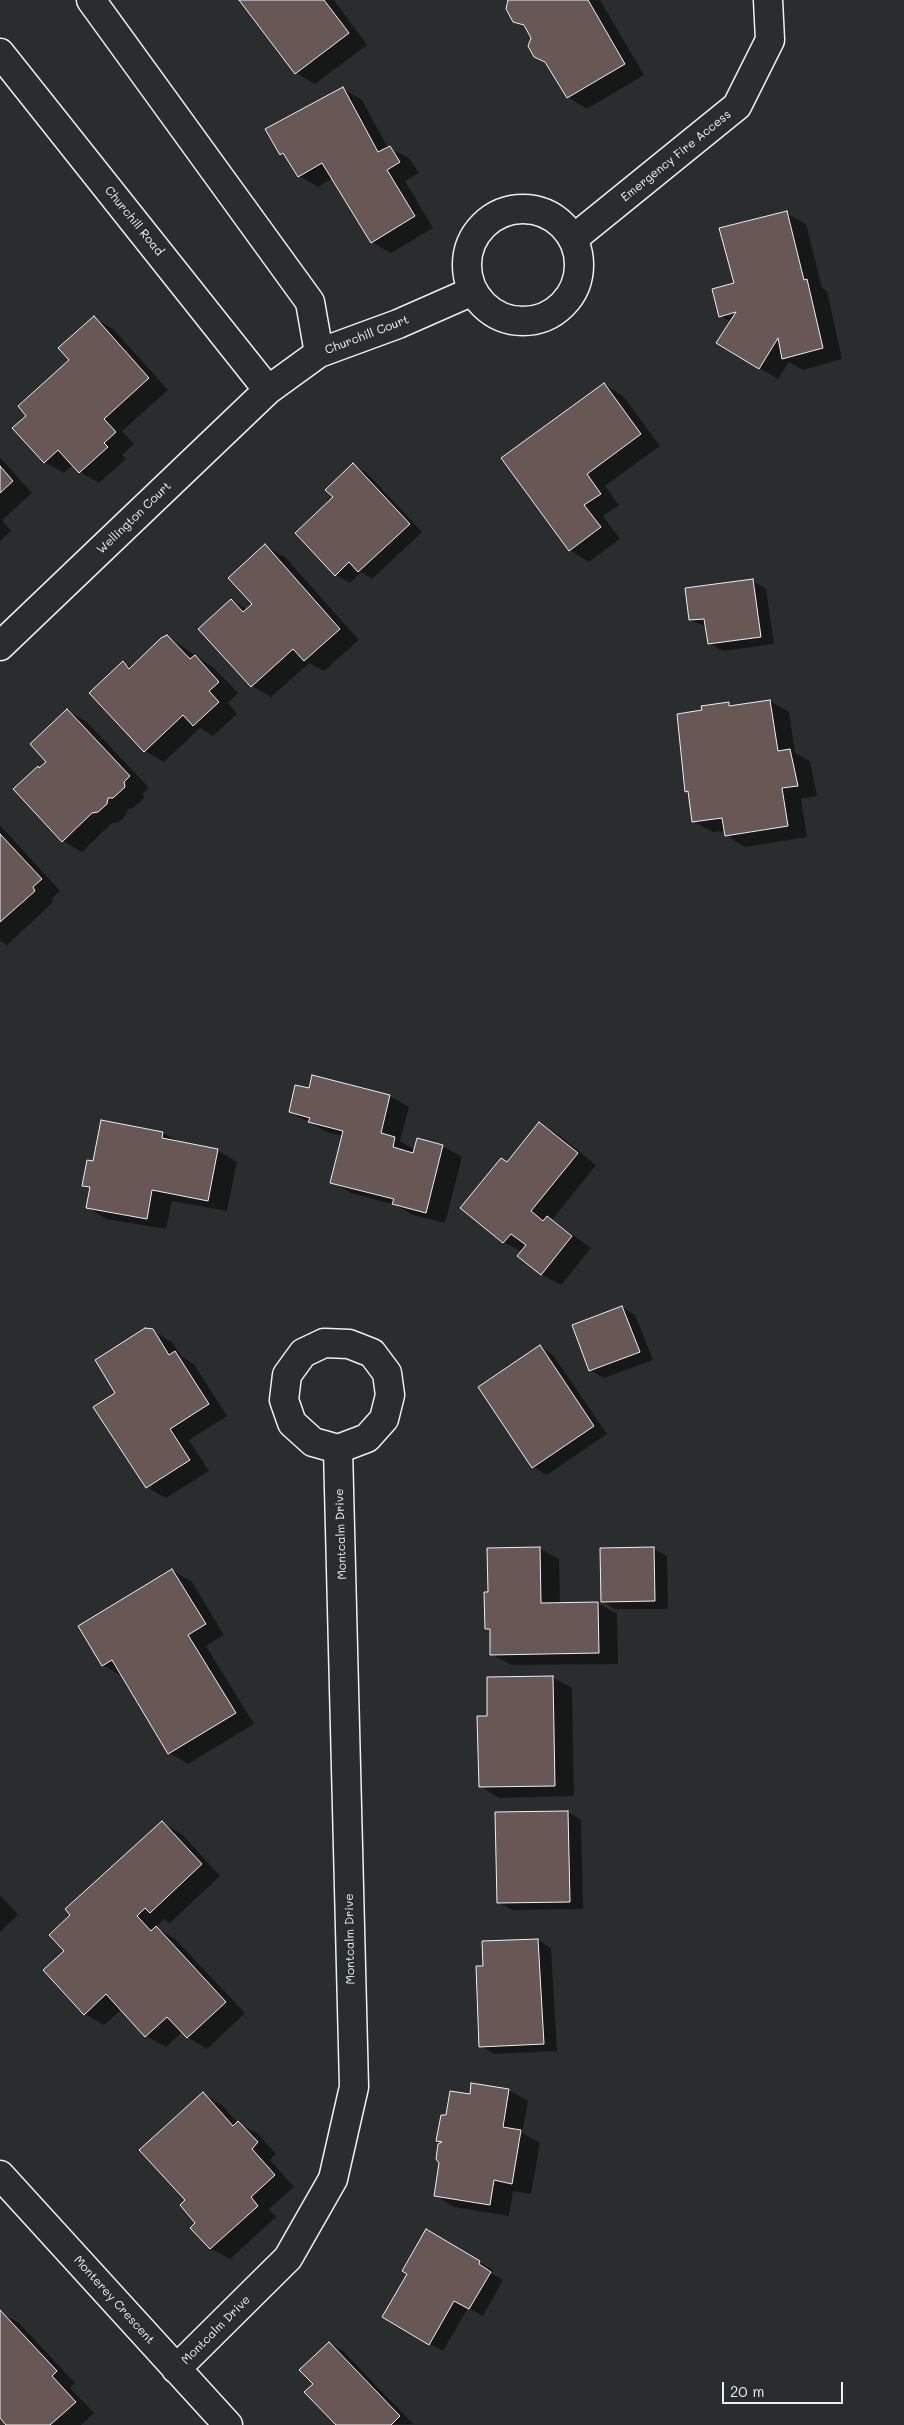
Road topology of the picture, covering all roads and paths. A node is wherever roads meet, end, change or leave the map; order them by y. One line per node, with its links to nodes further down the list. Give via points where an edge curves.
1 (92, 0): 6 (street, via 310,302)
2 (768, 0): 4 (street, Emergency Fire Access, via 770,40 737,106)
3 (0, 53): 7 (street, Churchill Road)
4 (573, 239): 5 (street, via 580,264 577,283 567,300 552,313 534,320 515,321 483,305); 5 (street, via 566,228 550,215 532,209 514,209 497,215 482,225 472,239 467,256 467,274)
5 (473, 291): 6 (street, Churchill Court, via 398,324)
6 (319, 353): 7 (street, Churchill Court)
7 (268, 390): 8 (street, Wellington Court)
8 (0, 646)
9 (338, 1449): 11 (street, Montcalm Drive, via 354,2087 333,2179 288,2258)
10 (0, 2175): 11 (street, Monterey Crescent)
11 (176, 2369): 12 (street, Monterey Crescent)
12 (228, 2425)

